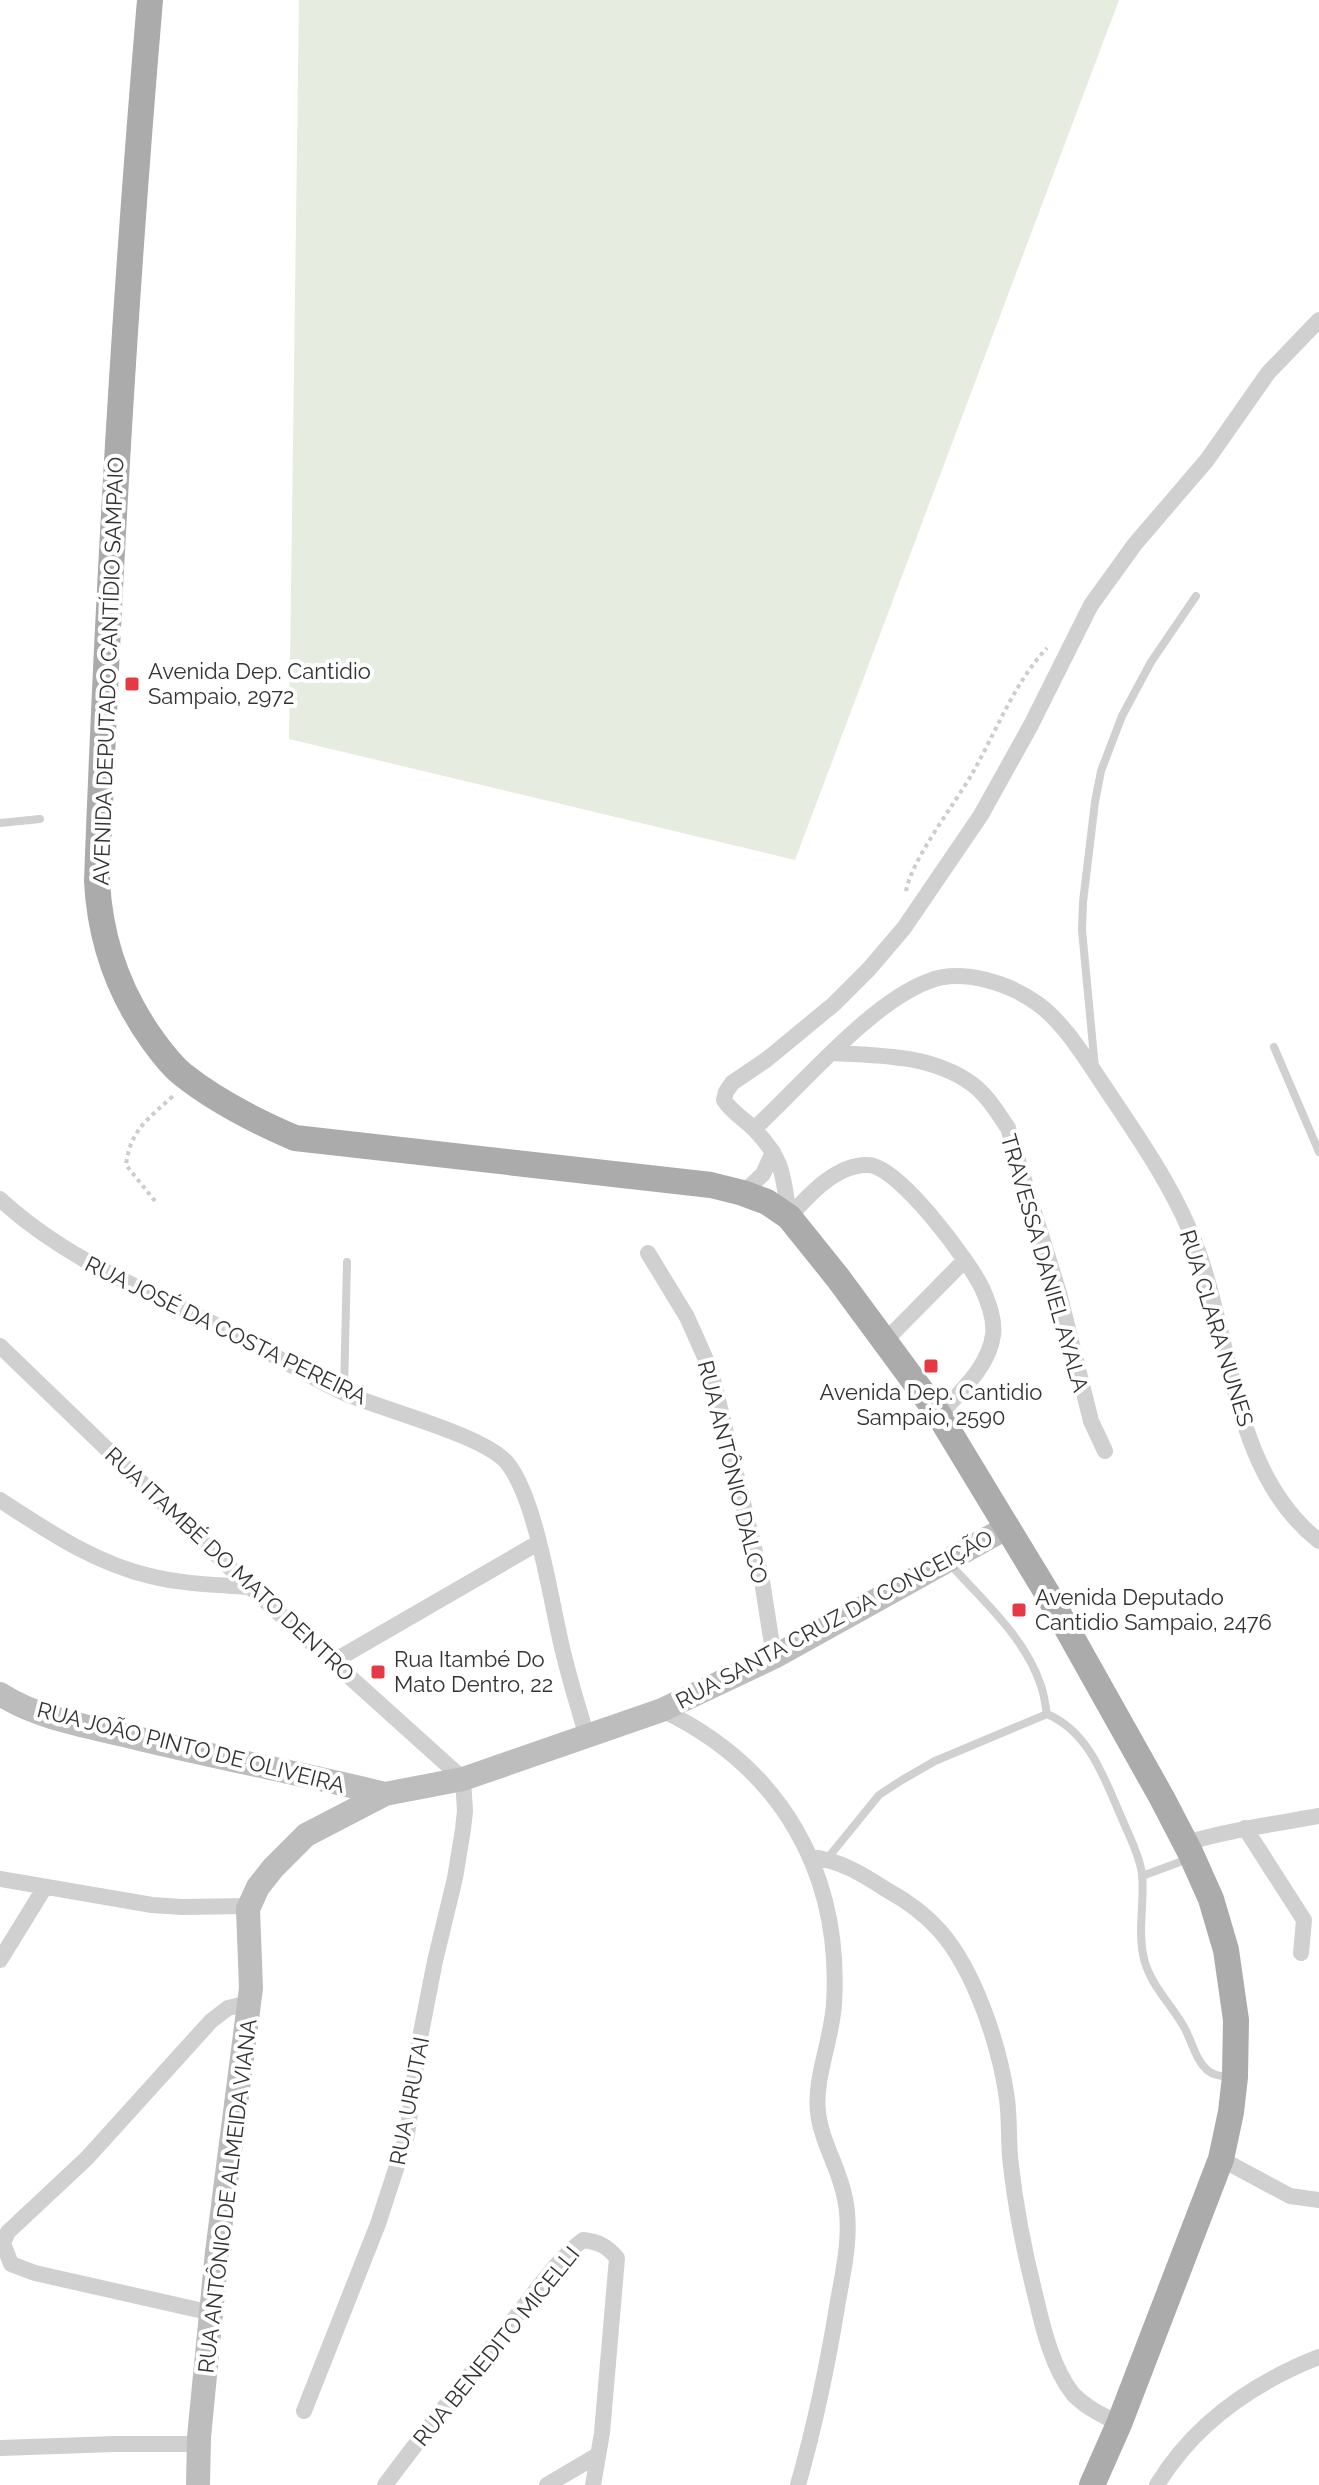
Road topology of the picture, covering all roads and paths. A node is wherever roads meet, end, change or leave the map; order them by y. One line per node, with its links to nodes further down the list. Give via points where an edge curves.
1 (150, 0): 11 (main road, AVENIDA DEPUTADO CANTÍDIO SAMPAIO, via 117,449 97,881 106,945 133,1012 166,1058)
2 (1319, 320): 7 (street, via 1268,373 1207,460 1091,605 981,815)
3 (1196, 596): 10 (lane, via 1151,662 1101,771 1082,930)
4 (1048, 647): 7 (path, via 1030,667 907,883)
5 (40, 819): 6 (lane)
6 (0, 823)
7 (904, 928): 12 (street, via 834,1004 732,1083 724,1100)
8 (1274, 1047): 14 (lane)
9 (832, 1053): 10 (street, RUA CLARA NUNES, via 906,991 939,978 965,977 1000,984 1039,1005); 12 (street, RUA CLARA NUNES); 26 (street, TRAVESSA DANIEL AYALA, via 923,1062 974,1085 996,1110 1008,1128 1059,1293 1091,1421)
10 (1096, 1073): 29 (street, RUA CLARA NUNES, via 1154,1160 1198,1250 1263,1473 1295,1520)
11 (191, 1080): 15 (main road, AVENIDA DEPUTADO CANTÍDIO SAMPAIO, via 227,1105 295,1138 711,1185); 17 (path, via 143,1124 128,1150 126,1165)
12 (754, 1129): 13 (street)
13 (773, 1152): 15 (street, via 763,1174); 18 (street, via 781,1164)
14 (1319, 1152)
15 (743, 1193): 18 (main road, AVENIDA DEPUTADO CANTÍDIO SAMPAIO)
16 (0, 1199): 24 (street, RUA JOSÉ DA COSTA PEREIRA, via 111,1276 228,1330)
17 (155, 1201)
18 (789, 1217): 20 (street, via 816,1187 840,1173 860,1165 879,1166 916,1198); 22 (main road, AVENIDA DEPUTADO CANTÍDIO SAMPAIO)
19 (648, 1253): 33 (street, RUA ANTÔNIO DALCO, via 687,1317 711,1371 762,1581)
20 (964, 1261): 22 (street); 25 (street, via 982,1287 993,1335 972,1379)
21 (347, 1262): 24 (lane)
22 (884, 1342): 25 (main road, AVENIDA DEPUTADO CANTÍDIO SAMPAIO)
23 (0, 1346): 32 (street, RUA ITAMBÉ DO MATO DENTRO)
24 (344, 1393): 30 (street, RUA JOSÉ DA COSTA PEREIRA, via 484,1446 506,1460 523,1489)
25 (939, 1415): 28 (main road, AVENIDA DEPUTADO CANTÍDIO SAMPAIO)
26 (1105, 1451)
27 (0, 1500): 32 (street, via 67,1543 117,1567 184,1582)
28 (1008, 1527): 31 (street, RUA SANTA CRUZ DA CONCEIÇÃO); 43 (main road, AVENIDA DEPUTADO CANTÍDIO SAMPAIO)
29 (1319, 1541)
30 (538, 1543): 34 (street); 38 (street, RUA JOSÉ DA COSTA PEREIRA)
31 (947, 1561): 33 (street, RUA SANTA CRUZ DA CONCEIÇÃO); 37 (lane, via 1026,1654)
32 (250, 1587): 34 (street, RUA ITAMBÉ DO MATO DENTRO)
33 (774, 1657): 36 (street, RUA SANTA CRUZ DA CONCEIÇÃO)
34 (334, 1661): 39 (street, RUA ITAMBÉ DO MATO DENTRO)
35 (0, 1694): 40 (street, RUA JOÃO PINTO DE OLIVEIRA, via 91,1727)
36 (662, 1710): 38 (street, RUA SANTA CRUZ DA CONCEIÇÃO); 44 (street, via 703,1732 747,1768 778,1799)
37 (1047, 1714): 45 (lane, via 935,1761 879,1795); 46 (lane, via 1082,1739 1097,1761 1134,1844)
38 (587, 1737): 39 (street, RUA SANTA CRUZ DA CONCEIÇÃO)
39 (463, 1779): 40 (street, RUA SANTA CRUZ DA CONCEIÇÃO); 58 (street, RUA URUTAI, via 463,1829 419,2043 407,2135)
40 (385, 1794): 49 (street, via 306,1835 273,1868)
41 (1319, 1816): 42 (street)
42 (1245, 1828): 43 (street); 50 (street, via 1304,1920)
43 (1189, 1850): 46 (lane); 53 (main road, AVENIDA DEPUTADO CANTÍDIO SAMPAIO, via 1226,1950 1236,2020)
44 (810, 1857): 45 (street); 67 (street, via 830,1933 835,1980 817,2111 846,2200 847,2228 834,2329)
45 (827, 1859): 59 (street, via 909,1903 942,1933 962,1965 999,2058 1015,2196 1049,2341 1073,2393)
46 (1142, 1876): 53 (lane, via 1143,1955 1157,1990 1206,2070)
47 (0, 1879): 48 (street)
48 (45, 1887): 49 (street, via 152,1905); 51 (street)
49 (246, 1907): 52 (street, RUA ANTÔNIO DE ALMEIDA VIANA)
50 (1301, 1953)
51 (0, 1960)
52 (249, 2003): 56 (street, RUA ANTÔNIO DE ALMEIDA VIANA); 56 (street, via 228,2008 211,2021 3,2243 11,2264 35,2273)
53 (1235, 2077): 54 (main road, AVENIDA DEPUTADO CANTÍDIO SAMPAIO)
54 (1221, 2159): 55 (street, via 1290,2196); 59 (main road, AVENIDA DEPUTADO CANTÍDIO SAMPAIO)
55 (1319, 2200)
56 (212, 2313): 60 (street, RUA ANTÔNIO DE ALMEIDA VIANA)
57 (1319, 2357): 69 (street, via 1271,2379 1221,2413 1194,2435)
58 (304, 2411)
59 (1119, 2424): 68 (main road, AVENIDA DEPUTADO CANTÍDIO SAMPAIO)
60 (199, 2444): 61 (street); 63 (street, RUA ANTÔNIO DE ALMEIDA VIANA)
61 (0, 2448)
62 (598, 2455): 64 (street, RUA BENEDITO MICELLI, via 617,2258 598,2242 583,2240); 65 (street); 66 (street)
63 (198, 2485)
64 (385, 2485)
65 (547, 2485)
66 (593, 2485)
67 (798, 2485)
68 (1092, 2485)
69 (1157, 2485)

